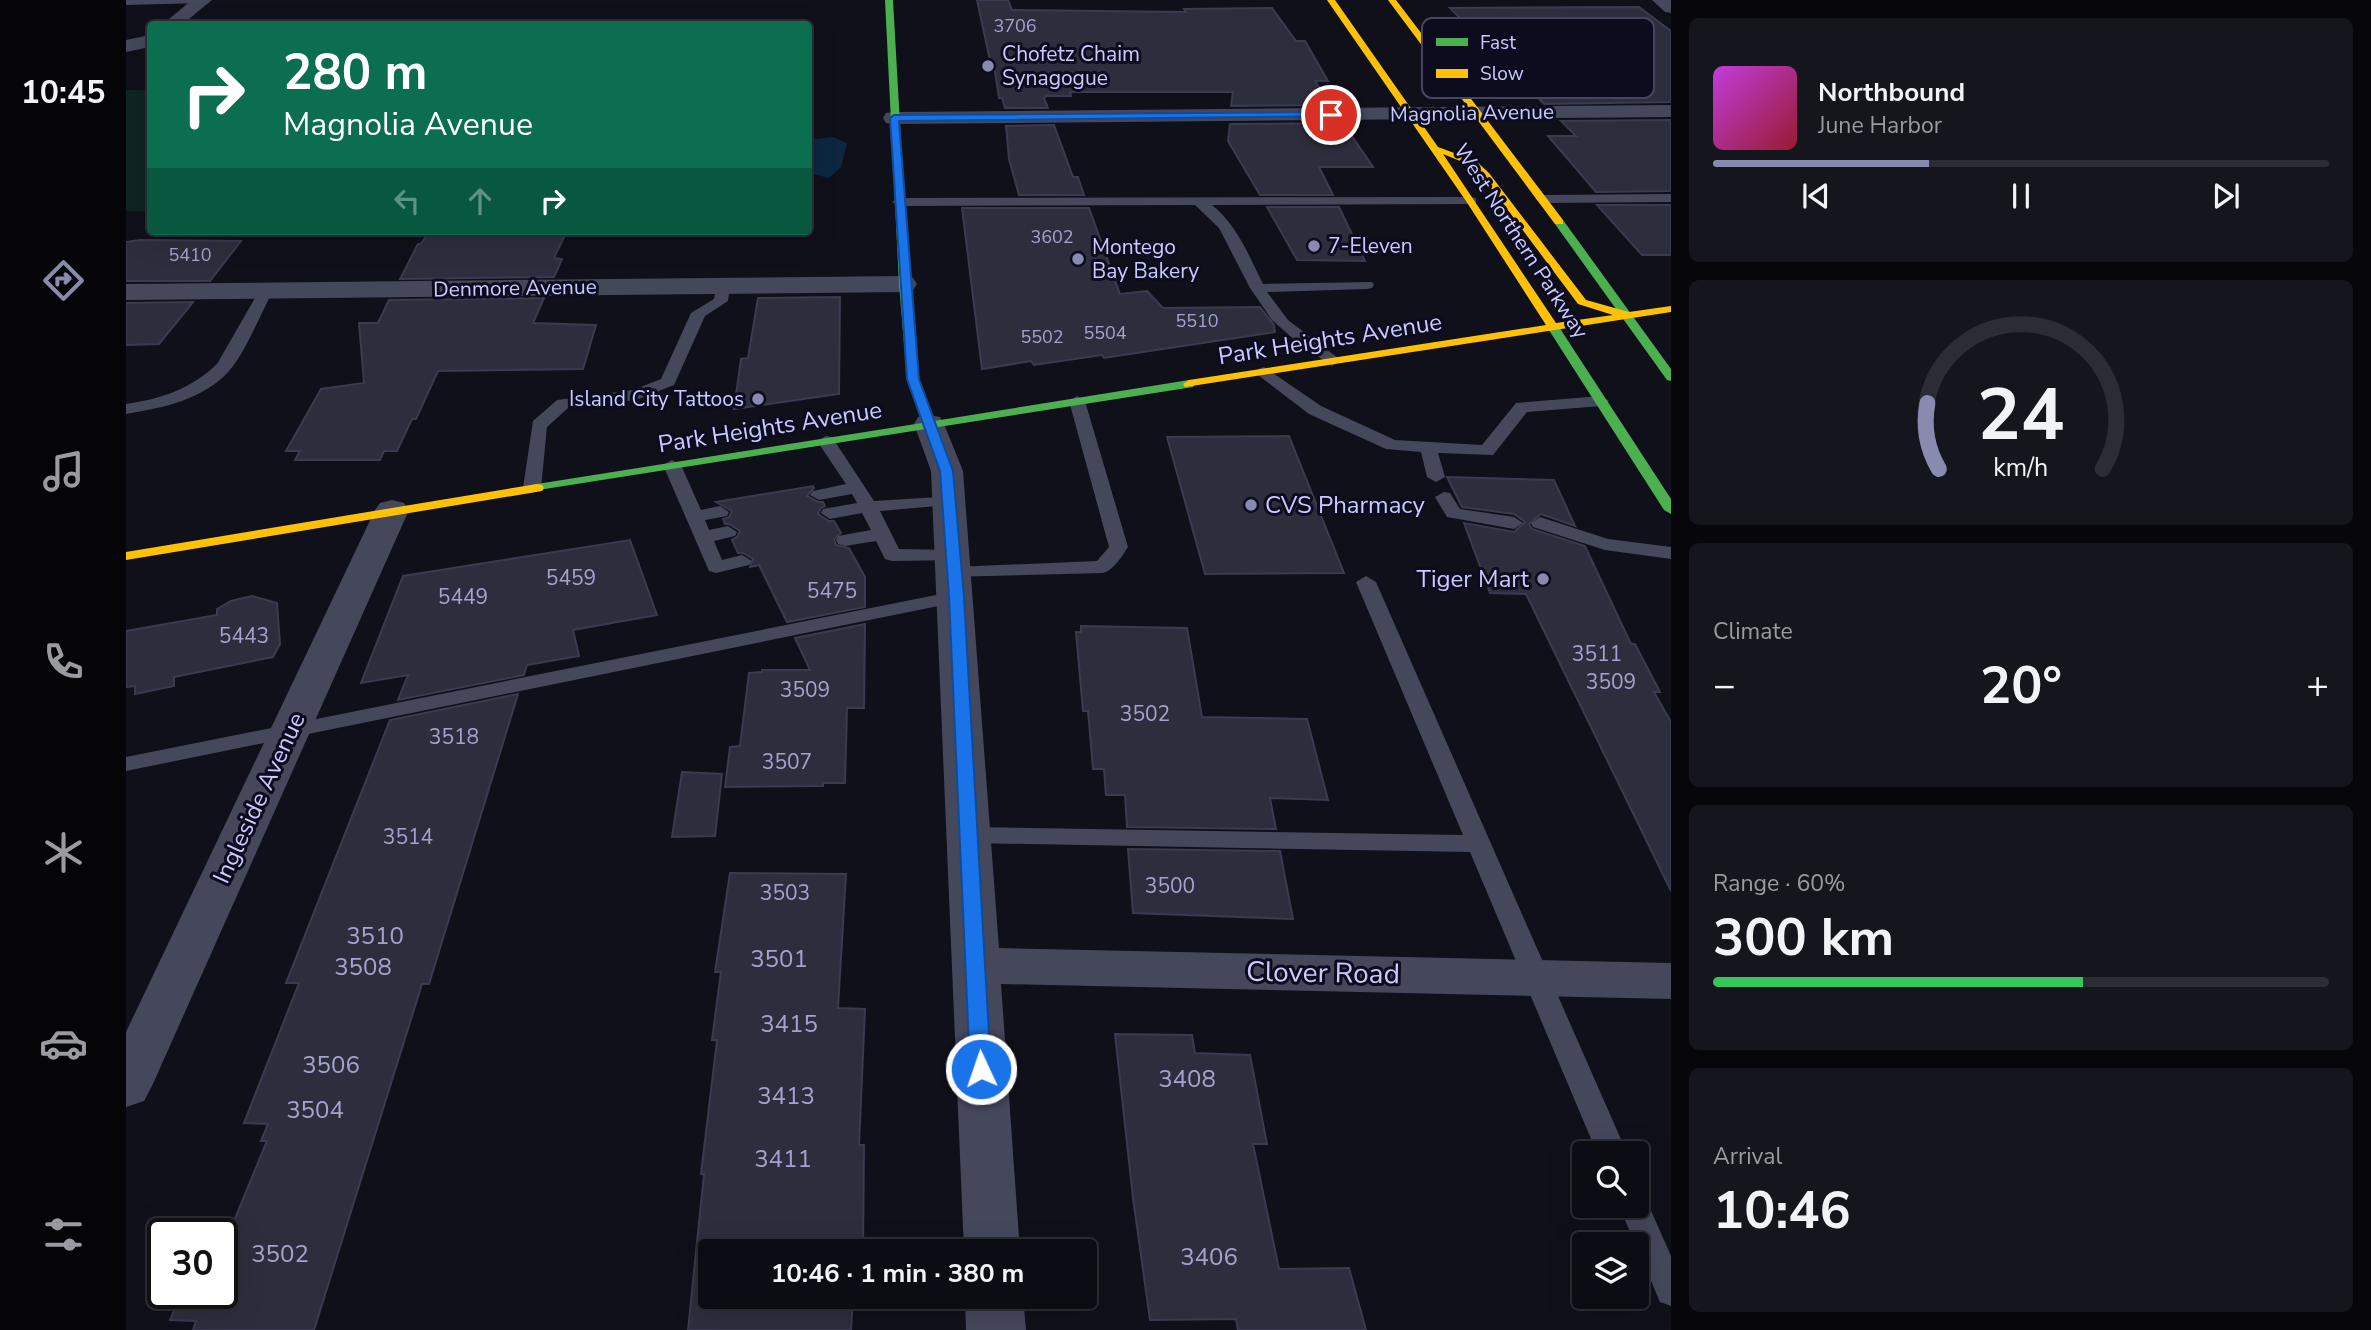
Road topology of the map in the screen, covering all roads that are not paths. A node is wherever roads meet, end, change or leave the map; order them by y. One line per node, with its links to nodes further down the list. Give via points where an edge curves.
1 (203, 0): 2 (street); 7 (lane); 9 (street)
2 (221, 0)
3 (889, 0): 15 (main road)
4 (1331, 0): 13 (main road, West Northern Parkway)
5 (1392, 0): 10 (main road, West Northern Parkway)
6 (1661, 0): 8 (street)
7 (126, 2)
8 (1671, 8)
9 (176, 21)
10 (1422, 39)
11 (1468, 98): 14 (main road, West Northern Parkway)
12 (1671, 111): 14 (street, Magnolia Avenue)
13 (1411, 114): 14 (street, Magnolia Avenue); 15 (street, Magnolia Avenue); 16 (main road, West Northern Parkway)
14 (1480, 114): 18 (main road, West Northern Parkway)
15 (894, 118): 20 (main road)
16 (1434, 147): 19 (main road, West Northern Parkway); 29 (main road, via 1479,168 1582,302)
17 (1671, 198): 18 (lane)
18 (1542, 199): 29 (main road, West Northern Parkway)
19 (1471, 201): 21 (lane); 30 (main road, West Northern Parkway)
20 (900, 202): 21 (lane); 22 (main road)
21 (1199, 202): 25 (lane, via 1213,210)
22 (904, 284): 24 (street, Denmore Avenue); 37 (main road, via 913,379)
23 (1367, 285): 25 (lane)
24 (723, 286): 26 (street, Denmore Avenue); 43 (lane, via 721,301 698,313 668,382 636,395 563,404 540,425)
25 (1260, 288): 31 (lane, via 1277,317)
26 (266, 291): 27 (street, Denmore Avenue); 36 (lane, via 216,376 183,396)
27 (126, 292)
28 (1671, 309): 29 (main road, Park Heights Avenue)
29 (1627, 316): 30 (main road, Park Heights Avenue); 33 (main road, West Northern Parkway)
30 (1552, 326): 31 (main road, Park Heights Avenue); 35 (main road, West Northern Parkway)
31 (1332, 362): 32 (main road, Park Heights Avenue)
32 (1264, 372): 34 (main road, Park Heights Avenue); 39 (lane, via 1315,410 1392,445)
33 (1671, 377)
34 (1077, 401): 37 (main road, Park Heights Avenue); 62 (lane, via 1119,547 1103,567)
35 (1601, 401): 39 (lane, via 1522,407 1487,451); 49 (main road, West Northern Parkway)
36 (126, 409)
37 (929, 424): 38 (main road, Park Heights Avenue); 46 (street, via 947,471)
38 (826, 441): 40 (main road, Park Heights Avenue); 42 (lane)
39 (1428, 447): 41 (lane)
40 (671, 465): 43 (main road, Park Heights Avenue); 52 (lane)
41 (1436, 477)
42 (857, 487): 44 (lane); 47 (lane)
43 (532, 488): 48 (main road, Park Heights Avenue)
44 (818, 495)
45 (1444, 497): 53 (lane, via 1454,513)
46 (949, 500): 47 (lane); 62 (street)
47 (868, 507): 51 (lane); 56 (lane)
48 (392, 510): 60 (main road, Park Heights Avenue); 64 (street, Ingleside Avenue)
49 (1671, 510)
50 (720, 512): 52 (lane)
51 (830, 513)
52 (695, 517): 57 (lane)
53 (1514, 523)
54 (1540, 523): 59 (lane, via 1605,544)
55 (728, 532): 57 (lane)
56 (883, 534): 58 (lane); 62 (lane, via 892,555)
57 (704, 537): 61 (lane, via 716,567)
58 (845, 540)
59 (1671, 553)
60 (126, 556)
61 (742, 561)
62 (955, 575): 64 (lane); 66 (street)
63 (1366, 582): 67 (lane)
64 (290, 731): 65 (lane); 71 (street, Ingleside Avenue)
65 (126, 764)
66 (968, 835): 67 (lane); 68 (street)
67 (1479, 844): 69 (lane)
68 (974, 965): 69 (street, Clover Road); 74 (street)
69 (1536, 978): 70 (street, Clover Road); 72 (lane)
70 (1671, 981)
71 (126, 1086)
72 (1607, 1141)
73 (1639, 1218): 75 (lane)
74 (991, 1239)
75 (1671, 1292)
76 (995, 1309): 77 (street)
77 (996, 1330)

